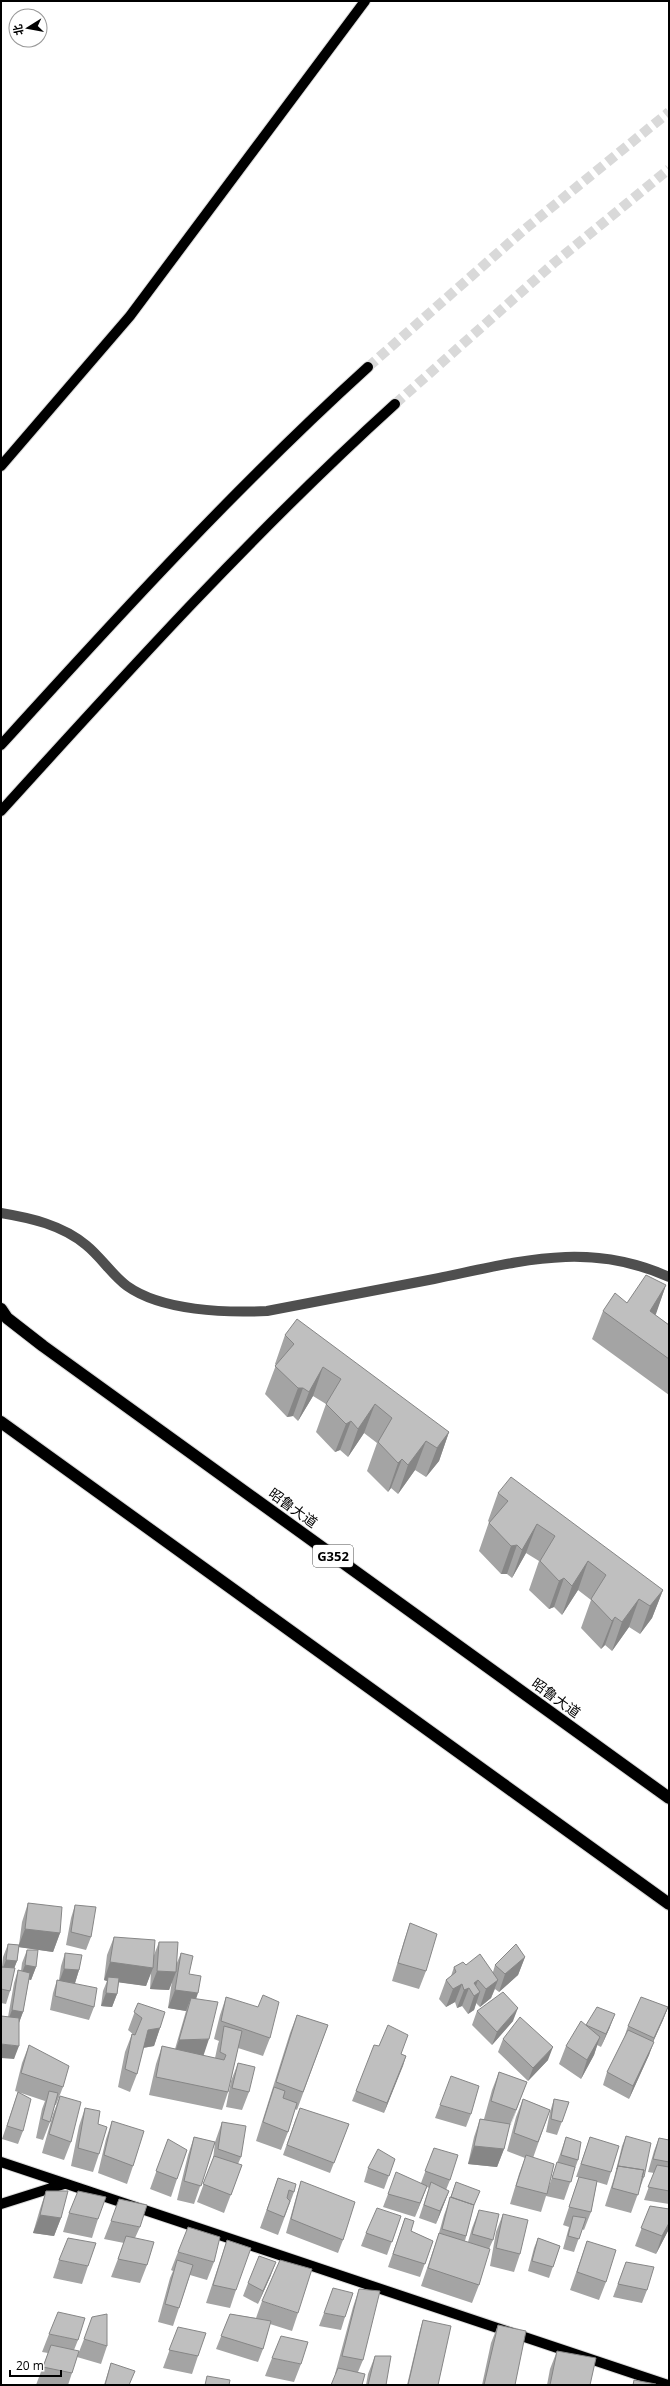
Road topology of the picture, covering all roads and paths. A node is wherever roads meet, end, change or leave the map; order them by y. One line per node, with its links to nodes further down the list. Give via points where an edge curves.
1 (365, 1): 4 (main road, via 130,316)
2 (368, 368): 5 (main road, via 268,462 169,564)
3 (395, 404): 6 (main road, via 300,494 201,594)
4 (1, 466)
5 (1, 745)
6 (1, 811)
7 (1, 1213): 8 (street, via 36,1219 86,1244 127,1286 153,1299 182,1306 239,1312 267,1311 559,1256 613,1258 640,1265)
8 (669, 1277)
9 (1, 1309): 11 (highway, 昭鲁大道 / G352, via 7,1318 43,1346)
10 (1, 1422): 12 (highway)
11 (669, 1798)
12 (669, 1904)
13 (1, 2162): 14 (main road)
14 (64, 2184): 15 (main road); 16 (main road)
15 (1, 2204)
16 (668, 2385)

